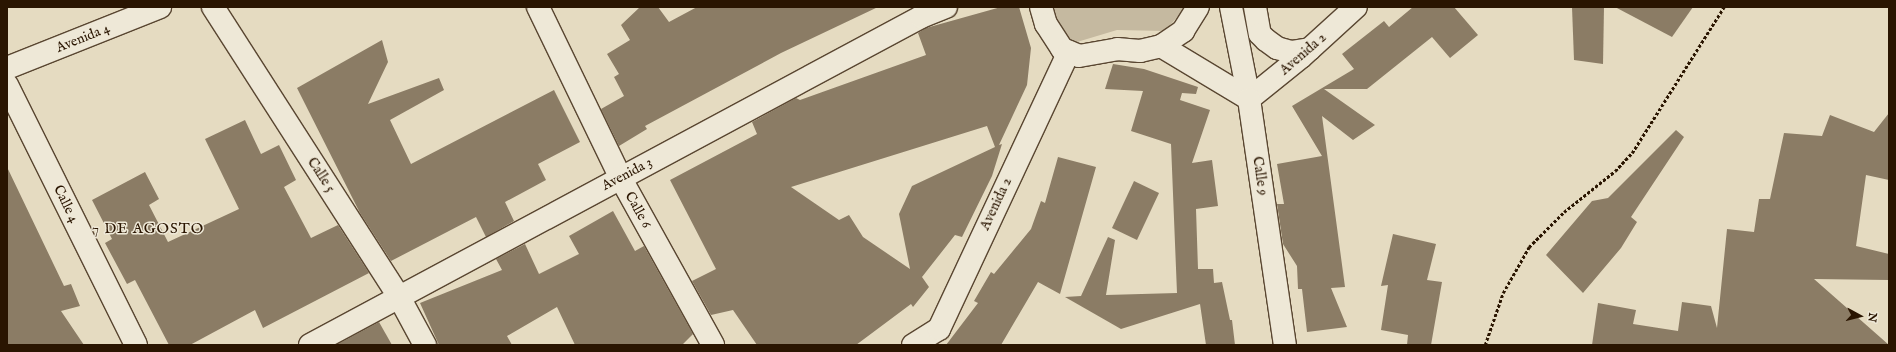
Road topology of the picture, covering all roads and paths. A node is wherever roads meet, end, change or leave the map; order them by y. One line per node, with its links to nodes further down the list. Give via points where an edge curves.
1 (160, 7): 15 (street, Avenida 4)
2 (213, 7): 19 (street, Calle 5)
3 (538, 7): 18 (street, Calle 6)
4 (946, 7): 11 (street, Avenida 3)
5 (1041, 7): 14 (street, via 1053,38 1062,49)
6 (1230, 7): 17 (street, Calle 9)
7 (1255, 7): 13 (street, via 1260,34 1266,40 1277,48 1291,52)
8 (1356, 7): 13 (street, Avenida 2)
9 (1724, 7): 26 (path, via 1632,152 1615,171 1564,212 1529,247 1503,293)
10 (1200, 9): 12 (street, via 1182,31)
11 (918, 12): 18 (street, Avenida 3)
12 (1161, 46): 14 (street, via 1140,50 1117,49 1079,56); 17 (street)
13 (1310, 49): 17 (street, Avenida 2)
14 (1069, 52): 24 (street, Avenida 2, via 939,329)
15 (7, 68)
16 (7, 85): 20 (street, Calle 4)
17 (1249, 99): 25 (street, Calle 9)
18 (620, 177): 19 (street, Avenida 3); 23 (street, Calle 6)
19 (399, 296): 21 (street, Avenida 3); 22 (street, Calle 5)
20 (136, 345)
21 (310, 345)
22 (425, 345)
23 (713, 345)
24 (913, 345)
25 (1285, 345)
26 (1485, 345)

